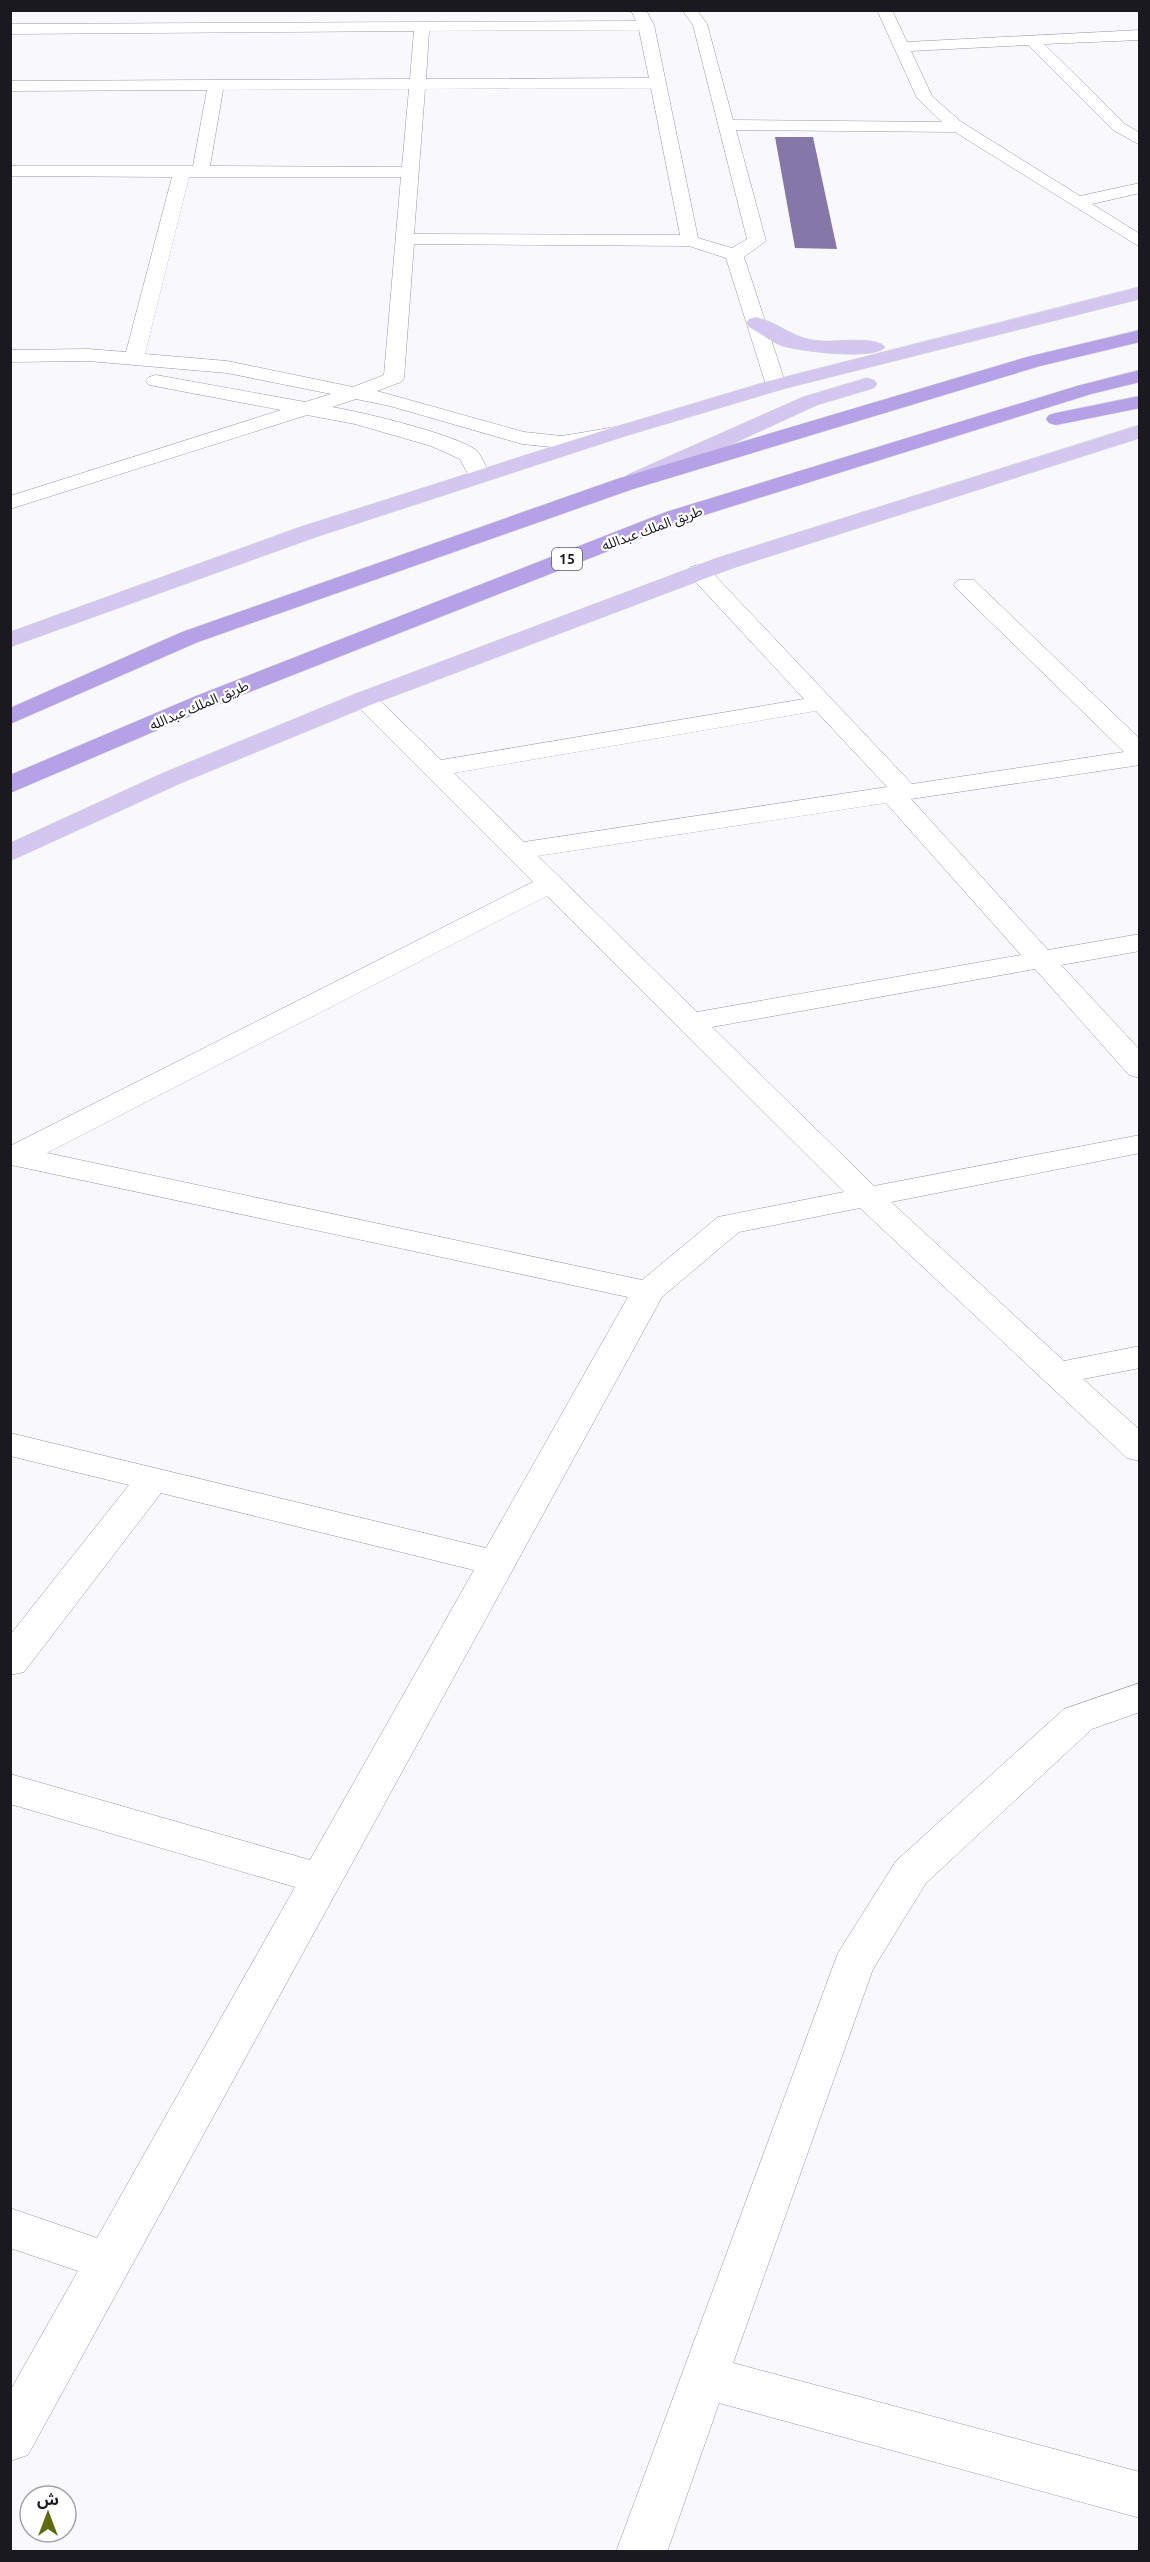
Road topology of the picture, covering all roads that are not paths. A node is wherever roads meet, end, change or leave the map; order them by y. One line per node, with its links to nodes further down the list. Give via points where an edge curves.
1 (248, 10): 6 (street)
2 (689, 10): 15 (street, via 700,24)
3 (884, 10): 10 (street)
4 (642, 18): 5 (street); 11 (street)
5 (422, 26): 6 (street); 12 (street)
6 (244, 28): 7 (street)
7 (10, 29)
8 (1140, 34): 9 (street)
9 (1031, 40): 10 (street); 17 (street, via 1119,127)
10 (903, 47): 16 (street, via 925,98)
11 (659, 83): 12 (street); 25 (street)
12 (417, 84): 13 (street); 19 (street)
13 (216, 85): 14 (street); 21 (street)
14 (10, 86)
15 (727, 125): 16 (street); 27 (street, via 757,241)
16 (958, 127): 23 (street)
17 (1140, 140)
18 (10, 171): 20 (street)
19 (411, 172): 21 (street); 24 (street)
20 (181, 173): 21 (street); 34 (street)
21 (200, 173)
22 (1140, 188): 23 (street)
23 (1077, 202): 26 (street)
24 (405, 239): 25 (street); 38 (street, via 394,378)
25 (690, 241): 27 (street)
26 (1140, 242)
27 (734, 255): 30 (street)
28 (1140, 293): 32 (main road)
29 (1140, 304): 44 (main road, via 810,401)
30 (756, 323): 32 (main road, via 788,341 819,347 877,347); 37 (street)
31 (1140, 336): 44 (highway, via 1034,361)
32 (952, 340): 37 (main road)
33 (10, 356): 34 (street)
34 (134, 358): 38 (street, via 227,367)
35 (1140, 376): 48 (highway, طريق الملك عبدالله / 15)
36 (125, 378): 40 (street, via 202,388)
37 (776, 385): 42 (main road)
38 (355, 393): 40 (street); 42 (street, via 522,438 562,442)
39 (1140, 402): 48 (highway, via 1043,422)
40 (307, 409): 43 (street, via 358,418 438,442 470,455); 46 (street)
41 (1140, 431): 49 (main road)
42 (615, 433): 43 (main road)
43 (479, 475): 52 (main road)
44 (625, 484): 51 (highway)
45 (10, 486): 46 (street)
46 (63, 486): 47 (street)
47 (10, 503)
48 (674, 518): 55 (highway, طريق الملك عبدالله / 15)
49 (699, 572): 54 (main road); 56 (street)
50 (966, 585): 58 (street)
51 (190, 637): 53 (highway); 57 (highway)
52 (10, 640)
53 (10, 699)
54 (364, 699): 60 (street); 65 (main road, via 172,778)
55 (205, 701): 61 (highway, طريق الملك عبدالله / 15); 63 (highway)
56 (822, 703): 60 (street); 62 (street)
57 (10, 717)
58 (1140, 753)
59 (1140, 757): 62 (street)
60 (435, 768): 64 (street)
61 (10, 785)
62 (899, 793): 64 (street); 68 (street)
63 (10, 808)
64 (518, 850): 66 (street)
65 (10, 853)
66 (551, 883): 69 (street); 72 (street)
67 (1140, 942): 68 (street)
68 (1041, 960): 69 (street); 70 (street)
69 (691, 1022): 73 (street)
70 (1140, 1069)
71 (1140, 1144): 73 (street)
72 (13, 1156): 74 (street)
73 (868, 1198): 74 (street, via 729,1224); 76 (street)
74 (648, 1291): 80 (street)
75 (1140, 1357): 76 (street)
76 (1057, 1373): 78 (street)
77 (10, 1444): 79 (street)
78 (1140, 1450)
79 (153, 1479): 80 (street); 81 (street)
80 (497, 1563): 84 (street)
81 (10, 1662)
82 (1140, 1697): 87 (street, via 1078,1719 911,1872 853,1965)
83 (10, 1789): 84 (street)
84 (321, 1879): 86 (street)
85 (10, 2228): 86 (street)
86 (109, 2262): 88 (street)
87 (704, 2377): 89 (street); 90 (street)
88 (10, 2439)
89 (1140, 2495)
90 (641, 2552)

